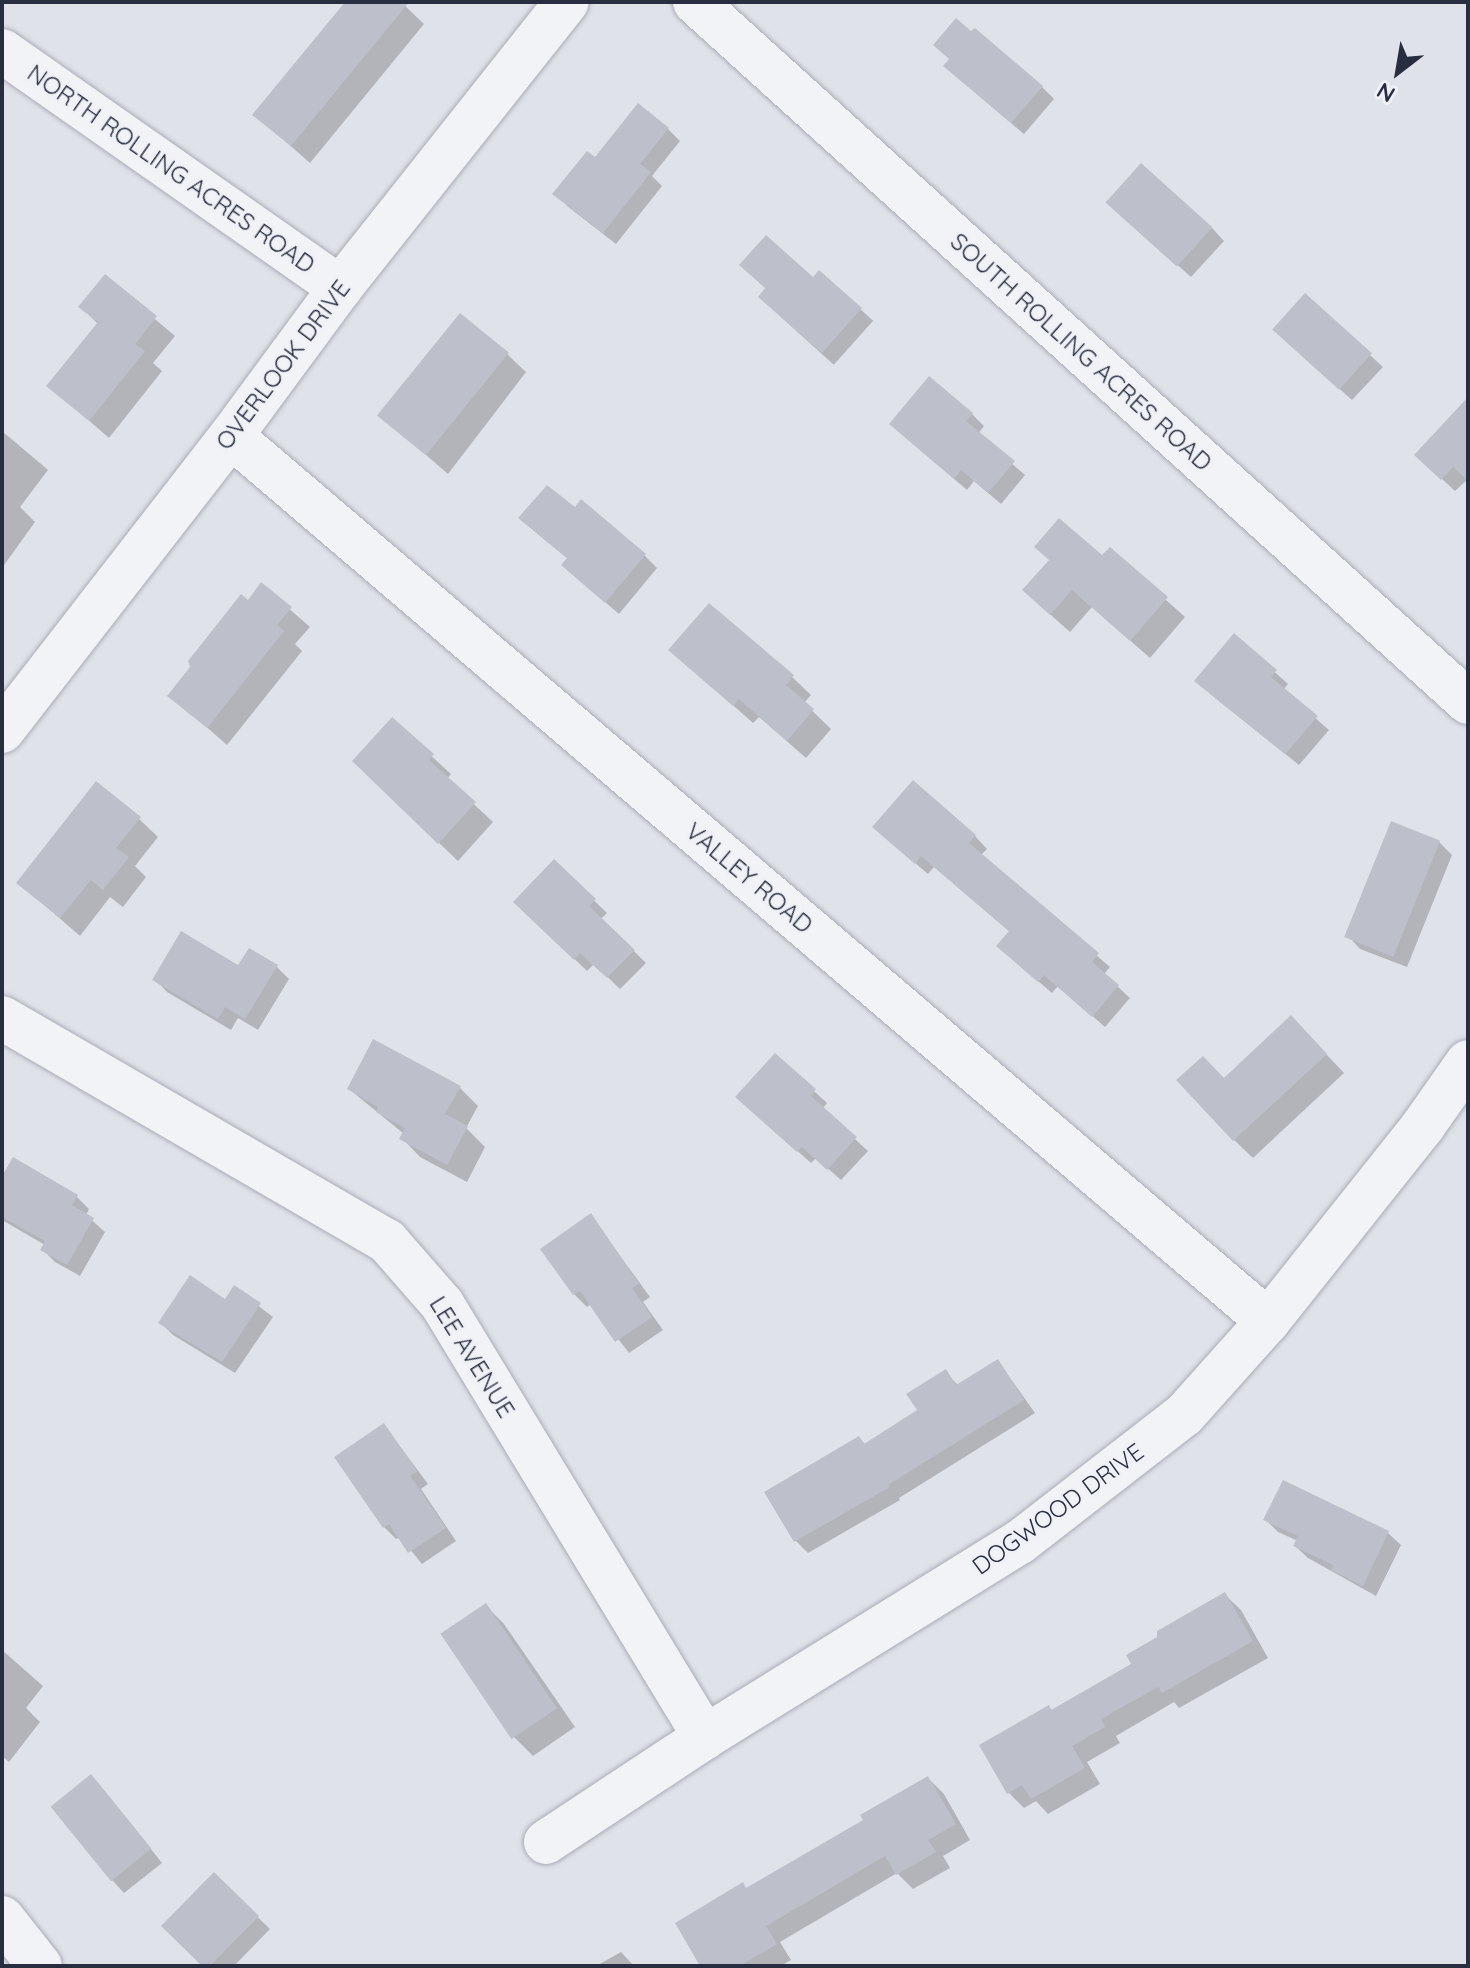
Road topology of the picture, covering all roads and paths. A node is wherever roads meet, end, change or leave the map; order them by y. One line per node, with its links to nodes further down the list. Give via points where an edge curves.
1 (567, 2): 4 (street, OVERLOOK DRIVE)
2 (695, 2): 6 (street, SOUTH ROLLING ACRES ROAD)
3 (2, 51): 4 (street, NORTH ROLLING ACRES ROAD)
4 (340, 288): 5 (street, OVERLOOK DRIVE)
5 (231, 436): 7 (street, OVERLOOK DRIVE); 10 (street, VALLEY ROAD)
6 (1468, 702)
7 (2, 731)
8 (2, 1018): 11 (street, LEE AVENUE, via 387,1241 442,1304)
9 (1468, 1062): 10 (street, DOGWOOD DRIVE)
10 (1268, 1321): 11 (street, DOGWOOD DRIVE, via 1184,1415 1020,1542)
11 (705, 1737): 12 (street, DOGWOOD DRIVE)
12 (546, 1842)
13 (2, 1918): 14 (street)
14 (40, 1966)

